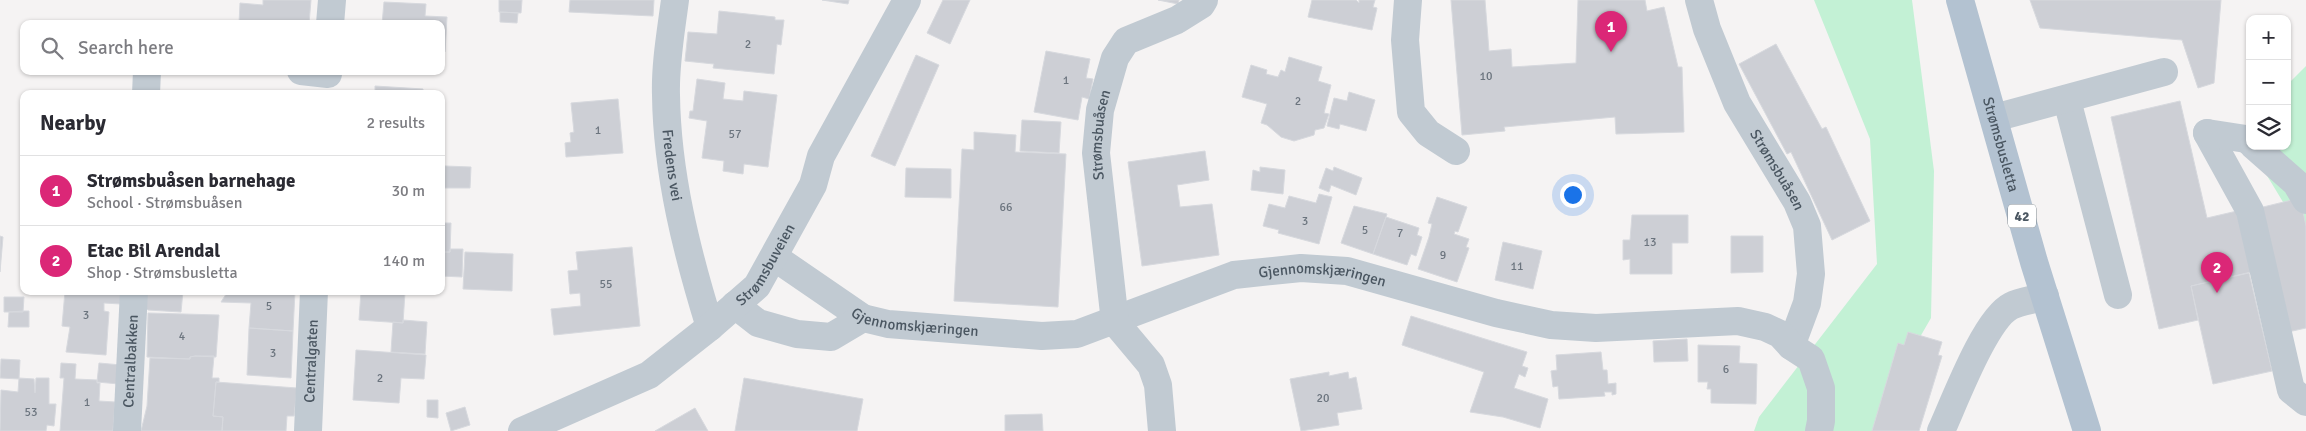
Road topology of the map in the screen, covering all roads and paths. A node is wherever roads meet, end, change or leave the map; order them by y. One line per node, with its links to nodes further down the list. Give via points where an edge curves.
1 (332, 0): 8 (street)
2 (675, 0): 28 (street, Fredens vei, via 666,94 670,158 693,273)
3 (907, 0): 20 (street, Strømsbuveien, via 822,156 813,185)
4 (1204, 0): 27 (street, Strømsbuåsen, via 1177,20 1126,41 1115,58 1100,110 1096,153)
5 (1408, 0): 17 (street, via 1405,40 1410,112 1428,133)
6 (1699, 0): 29 (street, Strømsbuåsen, via 1707,29 1737,102 1797,202 1807,226 1811,274 1808,304)
7 (1960, 0): 15 (main road, Strømsbusletta / 42)
8 (330, 20)
9 (2164, 72): 14 (street)
10 (147, 75): 13 (street)
11 (313, 75): 12 (street)
12 (328, 80)
13 (146, 90)
14 (2067, 100): 15 (street); 23 (street)
15 (1994, 118): 24 (main road, Strømsbusletta / 42)
16 (2246, 139): 30 (street, via 2207,133 2250,211 2292,390)
17 (1456, 150)
18 (2259, 150): 19 (street, via 2296,183)
19 (2306, 200)
20 (774, 257): 25 (street, Strømsbuveien, via 757,286); 26 (street, Gjennomskjæringen)
21 (134, 295): 31 (street, Centralbakken)
22 (314, 295): 32 (street, Centralgaten)
23 (2118, 295)
24 (2045, 296): 36 (street, via 2010,307 1995,321); 37 (main road, Strømsbusletta / 42)
25 (735, 305): 26 (street, via 758,323 797,334 831,337); 28 (street, Strømsbuveien)
26 (863, 318): 27 (street, Gjennomskjæringen, via 888,324 1042,336 1077,334)
27 (1115, 322): 29 (street, Gjennomskjæringen, via 1234,275 1301,268 1347,271 1551,325 1596,328 1738,321 1780,334); 34 (street, via 1151,365 1158,385)
28 (710, 328): 33 (street, Strømsbuveien, via 650,375)
29 (1791, 346): 35 (street, Gjennomskjæringen, via 1811,359 1821,388)
30 (2306, 402)
31 (126, 431)
32 (308, 431)
33 (522, 431)
34 (1162, 431)
35 (1819, 431)
36 (1940, 431)
37 (2087, 431)

